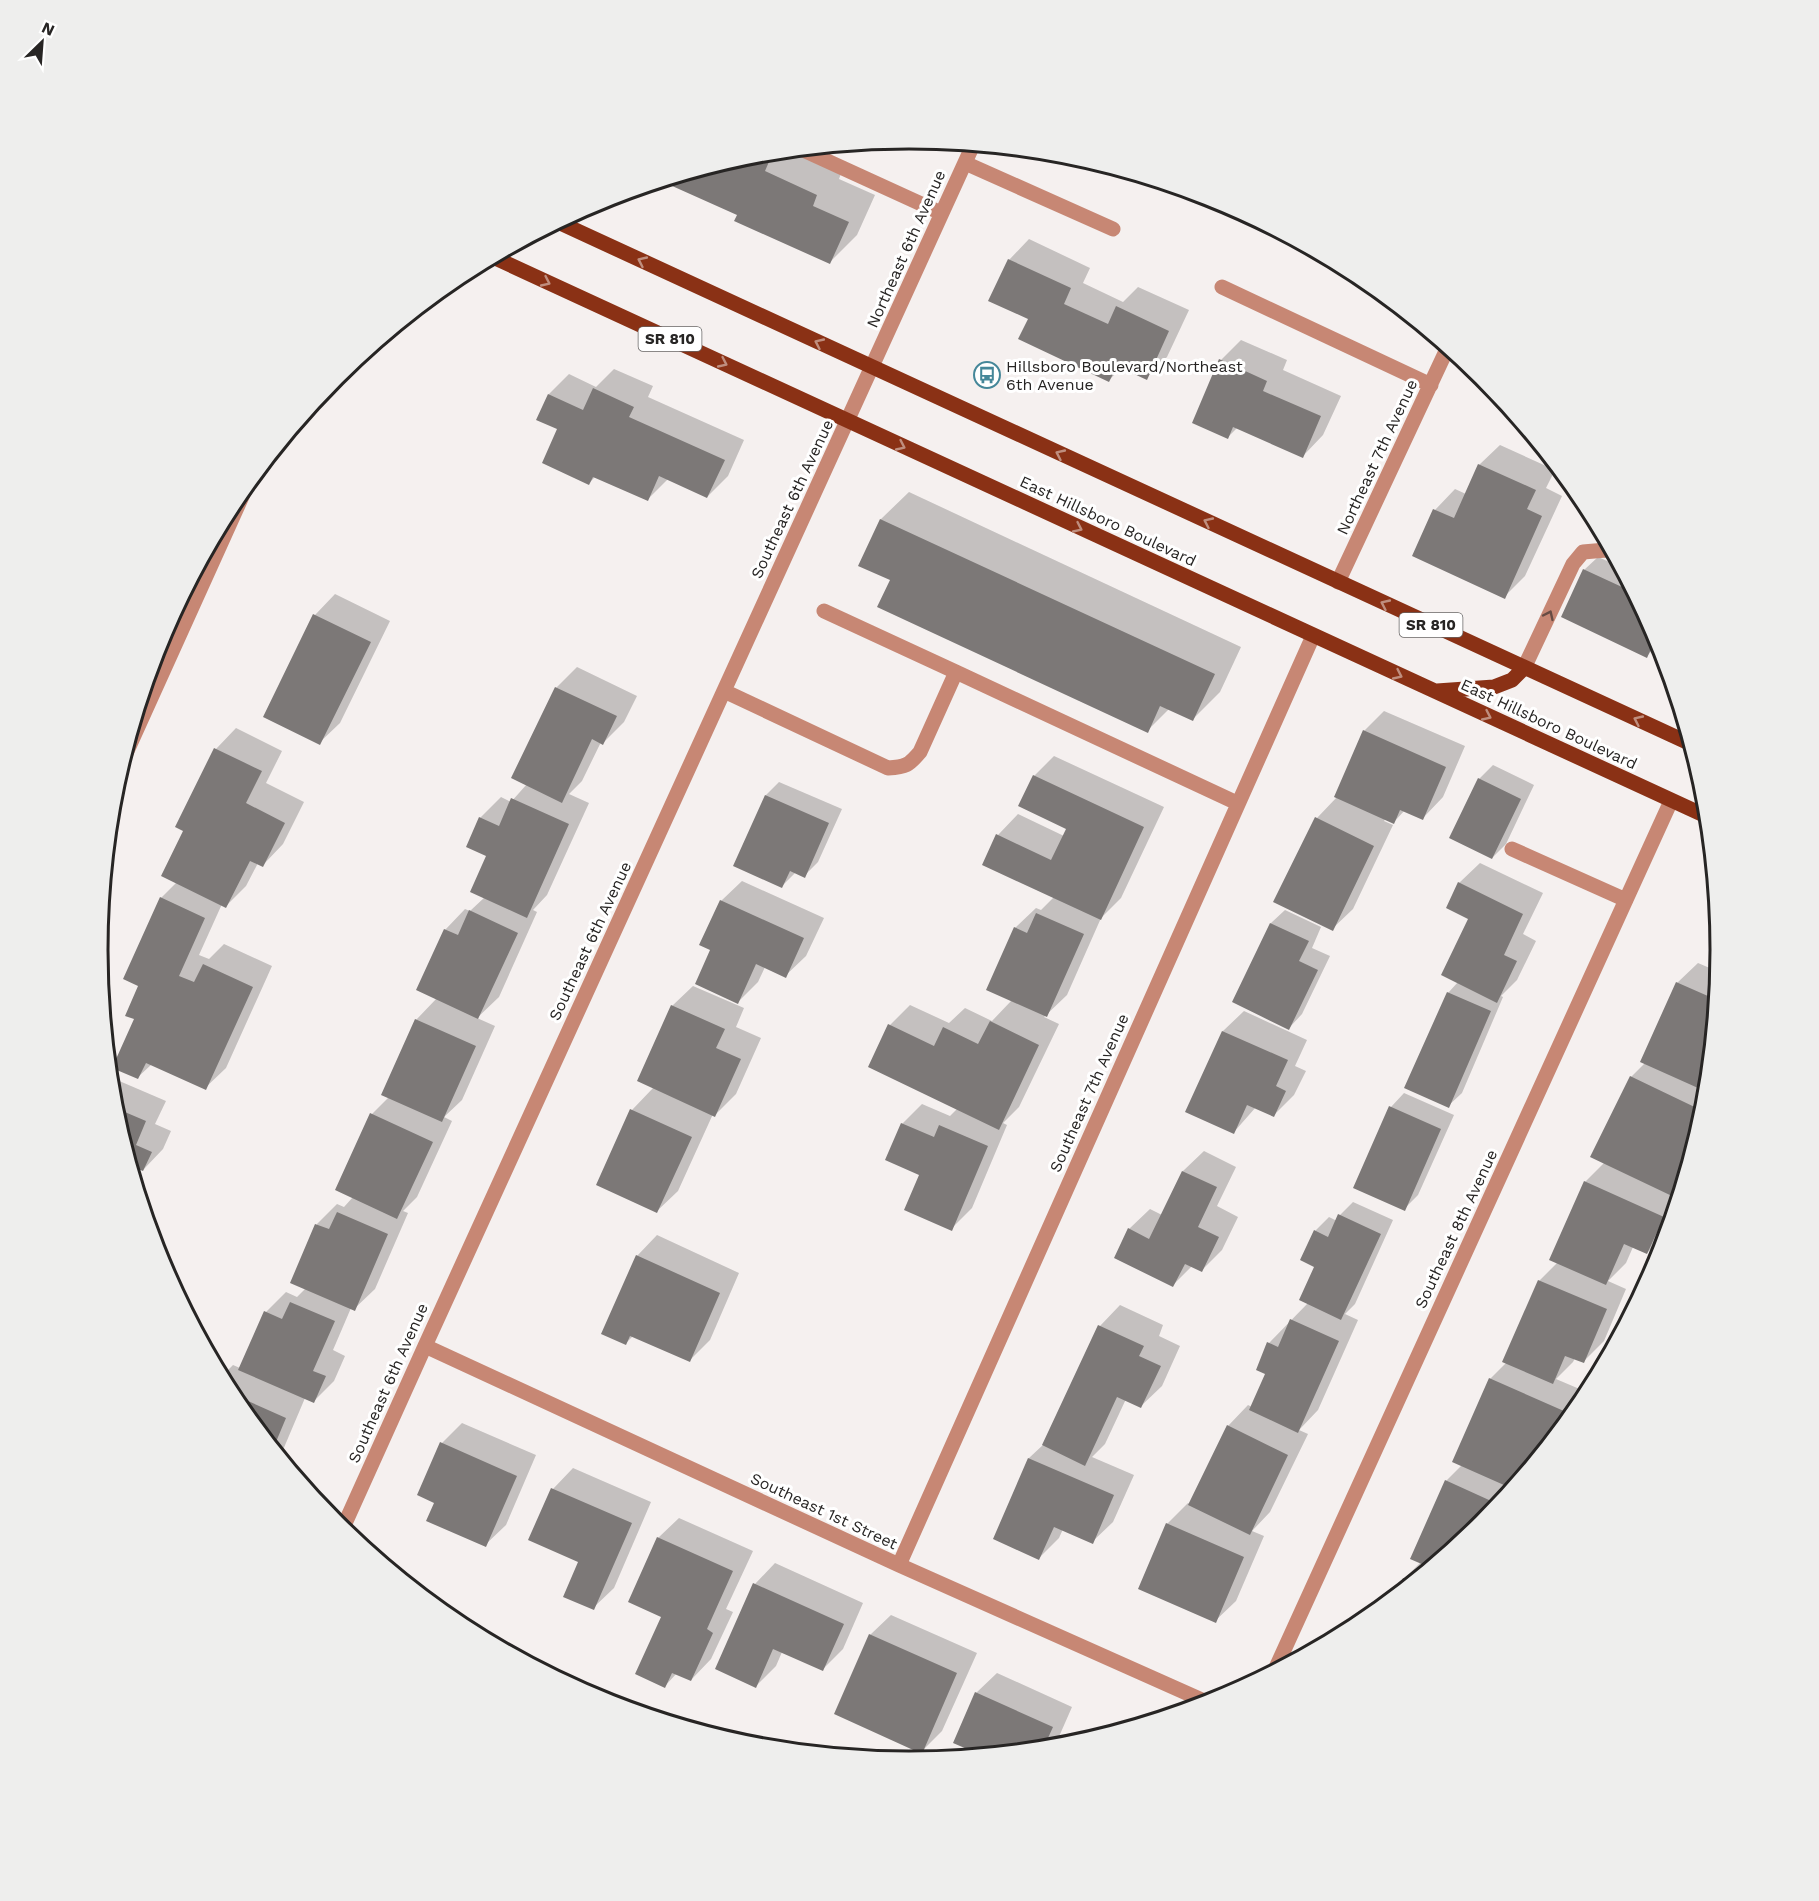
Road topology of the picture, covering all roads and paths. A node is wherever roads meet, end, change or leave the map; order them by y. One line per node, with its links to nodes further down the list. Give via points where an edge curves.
1 (970, 152): 3 (street, Northeast 6th Avenue)
2 (814, 155): 4 (street)
3 (965, 163): 4 (street, Northeast 6th Avenue); 6 (street)
4 (941, 213): 10 (street, Northeast 6th Avenue)
5 (567, 226): 10 (main road, SR 810, one-way to 5)
6 (1113, 229)
7 (501, 261): 12 (main road, East Hillsboro Boulevard / SR 810, one-way to 12)
8 (1222, 287): 11 (street)
9 (1445, 354): 11 (street, Northeast 7th Avenue)
10 (872, 368): 12 (street, Southeast 6th Avenue); 15 (main road, SR 810, one-way to 10)
11 (1431, 385): 15 (street, Northeast 7th Avenue)
12 (848, 422): 17 (main road, East Hillsboro Boulevard / SR 810, one-way to 17); 20 (street, Southeast 6th Avenue)
13 (225, 533): 22 (street)
14 (1604, 550): 18 (street, one-way to 14, via 1573,564 1583,552)
15 (1338, 582): 18 (main road, SR 810, one-way to 15)
16 (824, 611): 19 (street)
17 (1313, 636): 21 (main road, East Hillsboro Boulevard / SR 810, one-way to 21); 25 (street, Southeast 7th Avenue)
18 (1524, 668): 21 (main road, via 1512,680 1494,687); 23 (main road, SR 810, one-way to 18)
19 (956, 672): 20 (street, via 920,752 904,767 888,768); 25 (street)
20 (724, 691): 29 (street, Southeast 6th Avenue)
21 (1434, 691): 24 (main road, East Hillsboro Boulevard / SR 810, one-way to 24)
22 (146, 710)
23 (1683, 740)
24 (1671, 801): 26 (main road, East Hillsboro Boulevard / SR 810); 28 (street, Southeast 8th Avenue)
25 (1237, 803): 31 (street, Southeast 7th Avenue)
26 (1699, 813)
27 (1512, 849): 28 (street)
28 (1626, 900): 32 (street, Southeast 8th Avenue)
29 (425, 1346): 30 (street, Southeast 6th Avenue); 31 (street, Southeast 1st Street)
30 (346, 1520)
31 (899, 1565): 33 (street, Southeast 1st Street)
32 (1279, 1661)
33 (1197, 1698)

